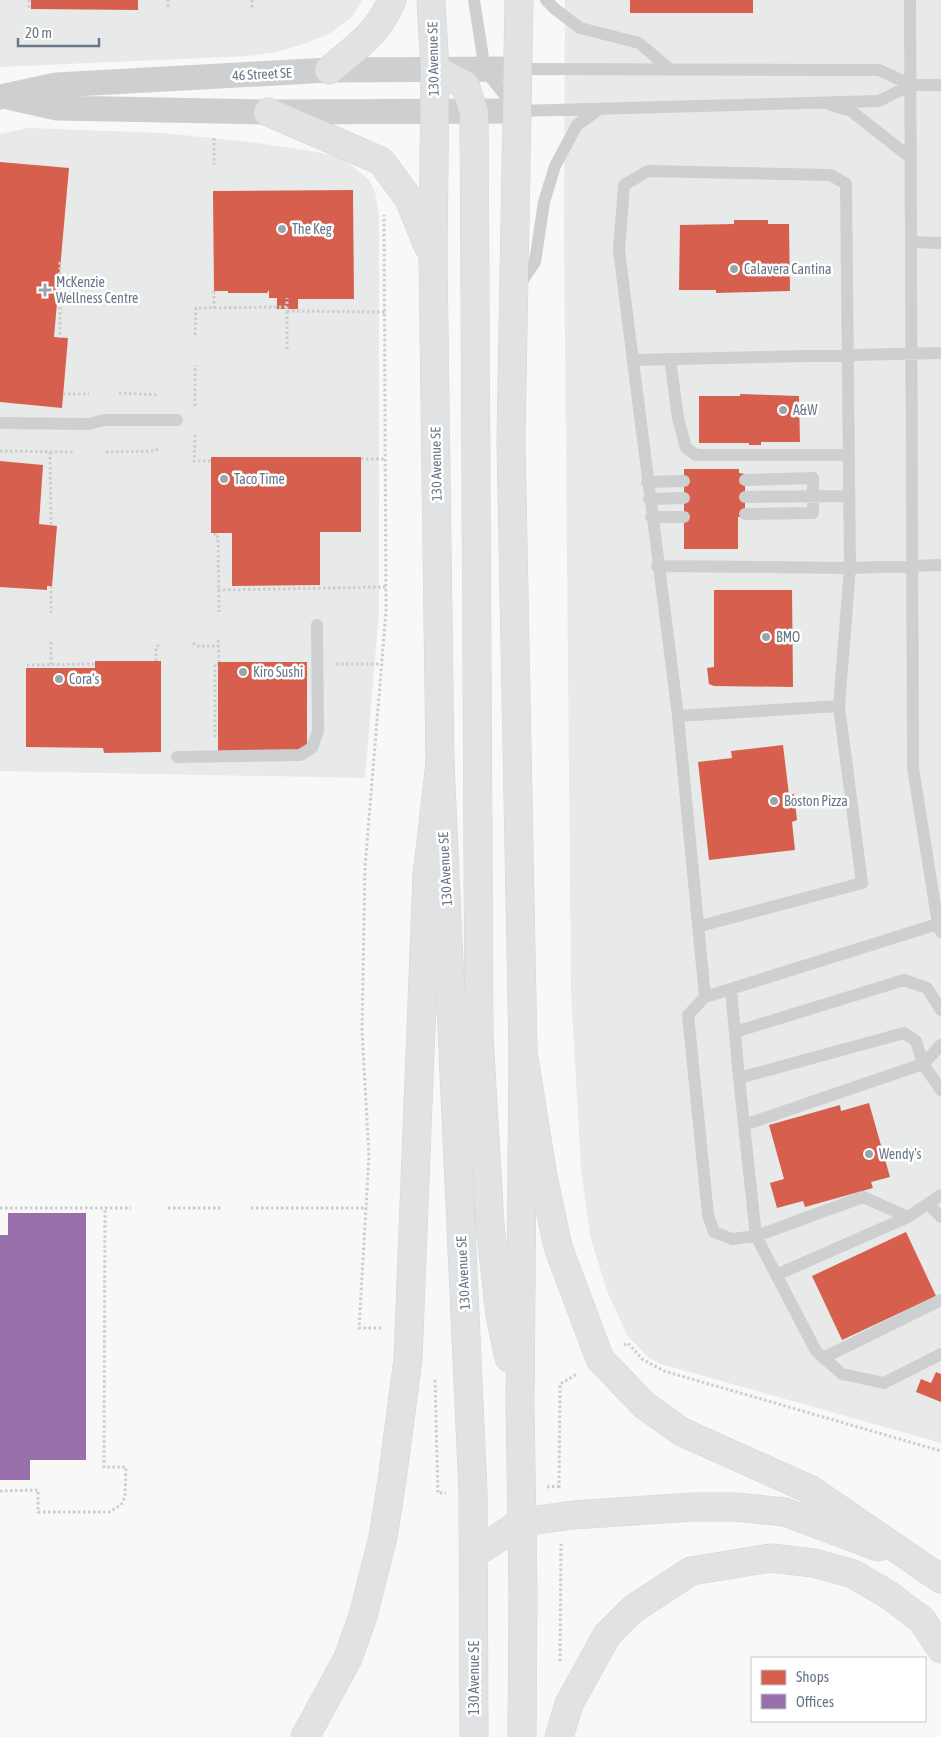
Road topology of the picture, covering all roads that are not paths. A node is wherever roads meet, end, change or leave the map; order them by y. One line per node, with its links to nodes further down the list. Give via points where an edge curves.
1 (392, 0): 8 (main road, via 370,37)
2 (431, 0): 9 (main road, 130 Avenue SE)
3 (474, 0): 10 (lane)
4 (519, 0): 7 (main road)
5 (546, 0): 11 (lane, via 580,28 639,43)
6 (910, 0): 12 (lane)
7 (518, 69): 10 (street, 46 Street SE); 11 (lane); 17 (main road)
8 (329, 70): 9 (street, 46 Street SE); 14 (street, 46 Street SE, via 56,85)
9 (434, 70): 10 (street, 46 Street SE); 19 (main road, via 465,85); 20 (main road, 130 Avenue SE)
10 (485, 70): 17 (lane)
11 (671, 70): 12 (lane, via 879,70)
12 (911, 85): 13 (lane); 15 (lane, via 879,101); 21 (lane)
13 (941, 85)
14 (3, 97): 18 (street, 46 Street SE, via 57,108)
15 (820, 101): 16 (lane); 21 (lane, via 851,111)
16 (598, 110): 17 (lane); 25 (lane, via 577,125 555,166 544,202 536,262)
17 (517, 111): 19 (street, 46 Street SE); 25 (main road)
18 (268, 112): 20 (street, 46 Street SE); 24 (main road, via 381,160 408,198)
19 (474, 112): 20 (street, 46 Street SE); 75 (main road, via 478,1035 500,1316)
20 (434, 113): 24 (main road, 130 Avenue SE)
21 (911, 158): 22 (lane)
22 (911, 242): 23 (lane); 26 (lane)
23 (941, 243)
24 (433, 258): 53 (main road, 130 Avenue SE)
25 (515, 292): 61 (main road, via 511,441)
26 (912, 353): 27 (lane); 28 (lane); 47 (lane)
27 (941, 353)
28 (848, 354): 29 (lane); 30 (lane, via 846,184 831,175 648,171 624,185 619,250); 33 (lane)
29 (670, 359): 30 (lane); 33 (lane, via 680,426 686,448 696,455)
30 (633, 360): 36 (lane)
31 (177, 420): 32 (lane, via 104,420 89,424)
32 (0, 423)
33 (849, 455): 38 (lane)
34 (745, 480): 37 (lane, via 813,478)
35 (684, 481): 36 (lane)
36 (647, 482): 41 (lane)
37 (813, 496): 38 (lane); 39 (lane); 42 (lane, via 813,513)
38 (849, 496): 48 (lane)
39 (745, 497)
40 (684, 498): 41 (lane)
41 (649, 499): 43 (lane)
42 (745, 514)
43 (651, 517): 44 (lane); 46 (lane)
44 (684, 517)
45 (941, 565): 47 (lane)
46 (658, 566): 48 (lane); 51 (lane)
47 (912, 566): 48 (lane); 55 (lane, via 913,768)
48 (850, 568): 50 (lane)
49 (317, 625): 52 (lane, via 318,731 312,748 300,755)
50 (839, 706): 51 (lane); 54 (lane, via 862,883)
51 (678, 716): 54 (lane)
52 (177, 757)
53 (440, 763): 77 (main road, 130 Avenue SE); 80 (main road, via 427,875 408,1359 392,1480 363,1616 348,1658)
54 (700, 926): 57 (lane)
55 (940, 927): 56 (lane)
56 (732, 989): 57 (lane); 59 (lane)
57 (706, 997): 70 (lane, via 688,1015 708,1215 714,1232 732,1239)
58 (941, 1010): 59 (lane, via 927,988 904,980)
59 (735, 1032): 63 (lane)
60 (941, 1045): 62 (lane)
61 (523, 1052): 75 (main road); 78 (main road, via 558,1247 600,1359 644,1405 682,1432 811,1490)
62 (922, 1064): 63 (lane, via 916,1041 904,1033); 64 (lane); 65 (lane)
63 (739, 1078): 65 (lane)
64 (941, 1090)
65 (744, 1125): 70 (lane)
66 (941, 1195): 67 (lane)
67 (928, 1204): 68 (lane); 69 (lane)
68 (908, 1217): 70 (lane, via 863,1197); 71 (lane)
69 (941, 1217)
70 (756, 1236): 71 (lane)
71 (776, 1275): 74 (lane, via 816,1352)
72 (941, 1300): 74 (lane)
73 (941, 1354): 74 (lane, via 884,1383 842,1374)
74 (823, 1358)
75 (520, 1406): 76 (main road)
76 (522, 1522): 77 (main road); 78 (main road, via 573,1515 693,1507 785,1512); 82 (main road)
77 (474, 1554): 81 (main road, 130 Avenue SE)
78 (931, 1571)
79 (941, 1649): 83 (main road, via 922,1620 854,1574 814,1563 771,1558 691,1571 633,1609 607,1635 569,1704)
80 (305, 1737)
81 (474, 1737)
82 (522, 1737)
83 (559, 1737)

